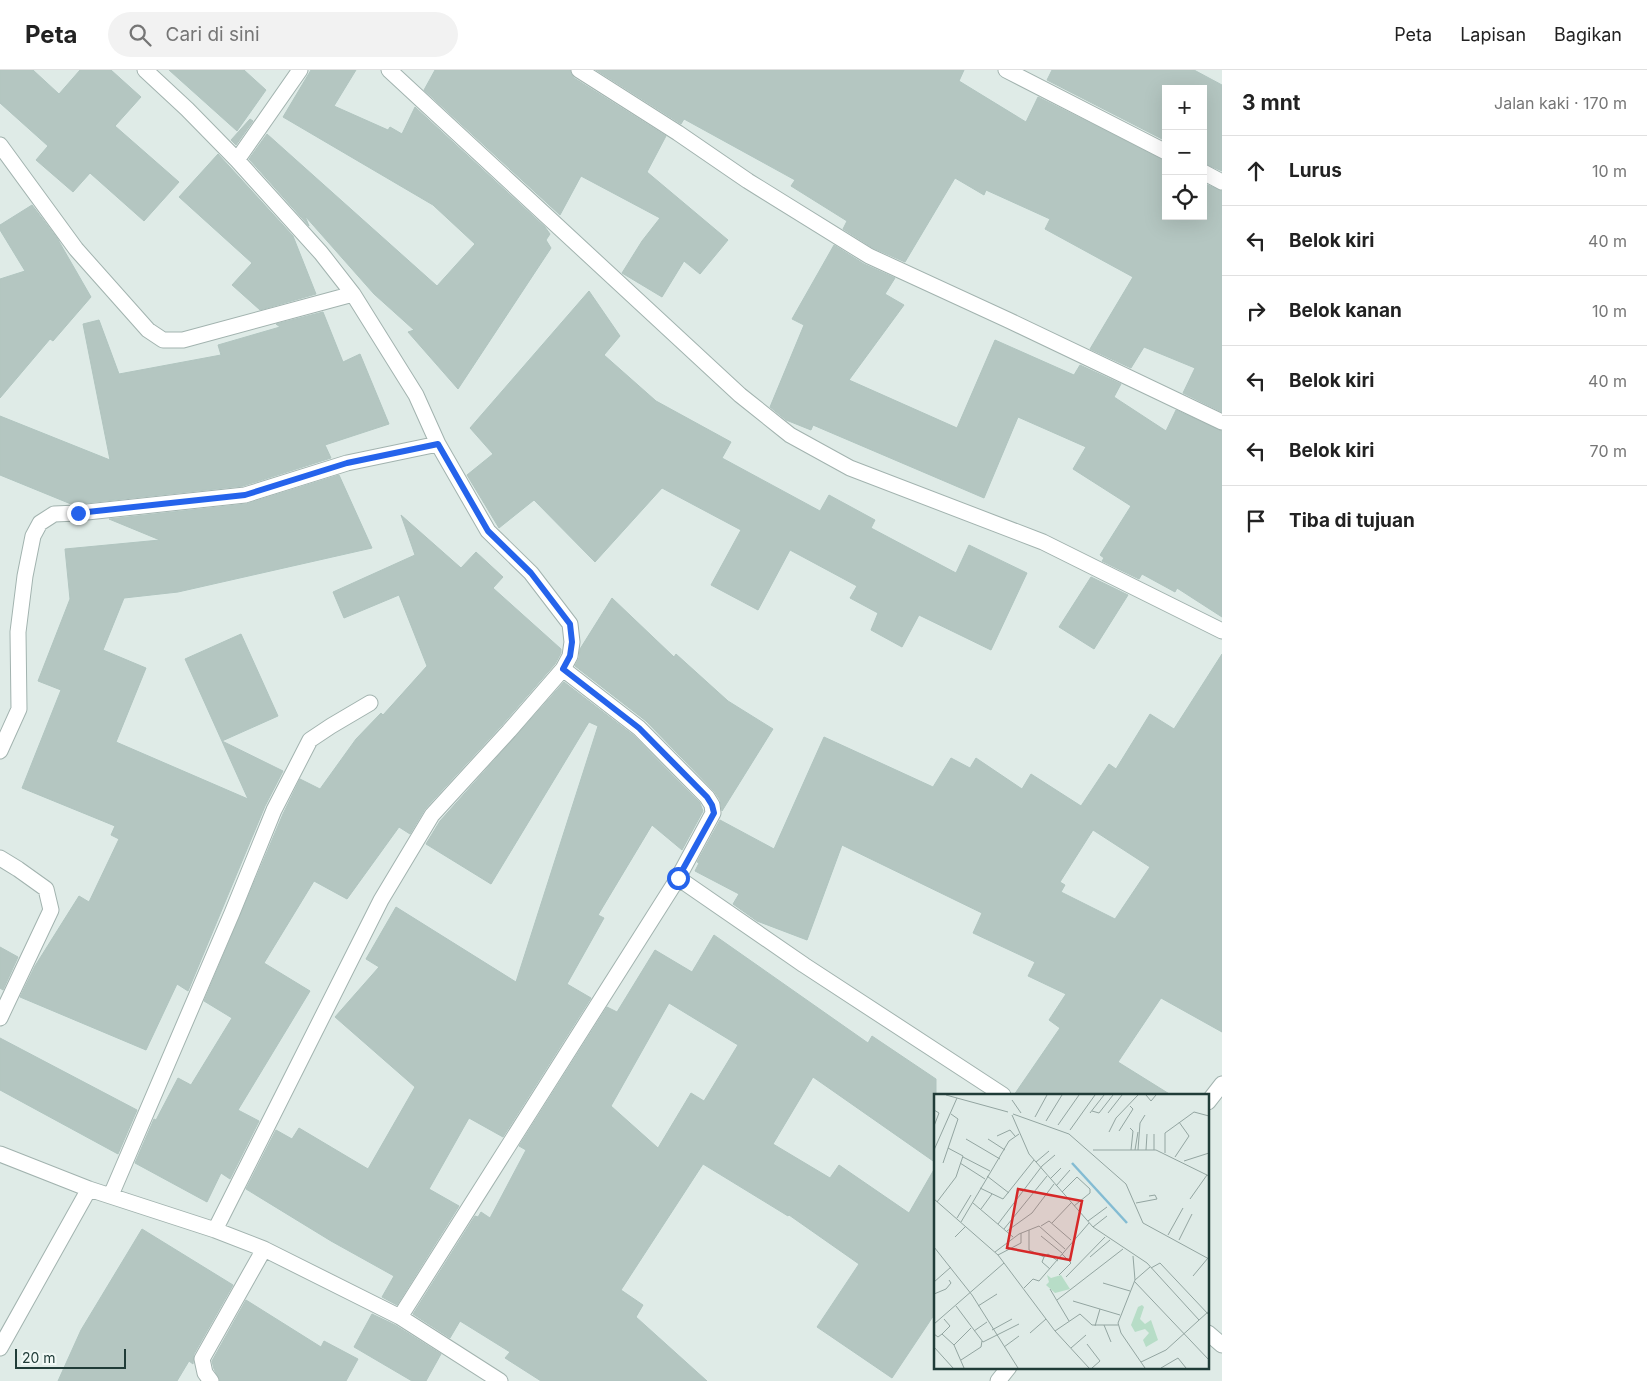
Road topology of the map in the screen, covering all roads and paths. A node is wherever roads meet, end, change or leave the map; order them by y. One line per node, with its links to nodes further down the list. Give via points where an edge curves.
1 (145, 70): 8 (street)
2 (300, 70): 8 (street)
3 (389, 70): 14 (street, via 740,395 790,435 850,468 1043,542)
4 (579, 70): 12 (street, via 869,256)
5 (1006, 70): 7 (street)
6 (0, 145): 11 (street, via 76,249 148,330 163,340 183,340)
7 (1162, 150)
8 (237, 160): 11 (street, via 321,253)
9 (1207, 174): 10 (street)
10 (1222, 182)
11 (353, 294): 13 (street, via 416,395)
12 (1222, 422)
13 (438, 444): 15 (street, via 488,531 531,573 570,624 570,656); 17 (street, via 347,463 245,495 54,514 40,523 33,536 18,632 19,709)
14 (1222, 631)
15 (563, 669): 19 (street, via 639,728 712,805 714,813); 27 (street, via 432,815 381,900)
16 (370, 703): 26 (street, via 310,740 274,810)
17 (0, 751)
18 (0, 858): 20 (street, via 46,889 51,910)
19 (678, 878): 22 (street); 29 (street)
20 (0, 1018)
21 (1222, 1084): 23 (street)
22 (1001, 1094)
23 (1210, 1099)
24 (0, 1154): 25 (street)
25 (88, 1189): 26 (street); 32 (street)
26 (111, 1195): 27 (street)
27 (215, 1230): 28 (street)
28 (264, 1249): 29 (street); 34 (street, via 202,1359)
29 (400, 1318): 35 (street)
30 (1210, 1335): 31 (street)
31 (1222, 1345)
32 (0, 1348)
33 (1008, 1368): 36 (street)
34 (211, 1381)
35 (500, 1381)
36 (998, 1381)

